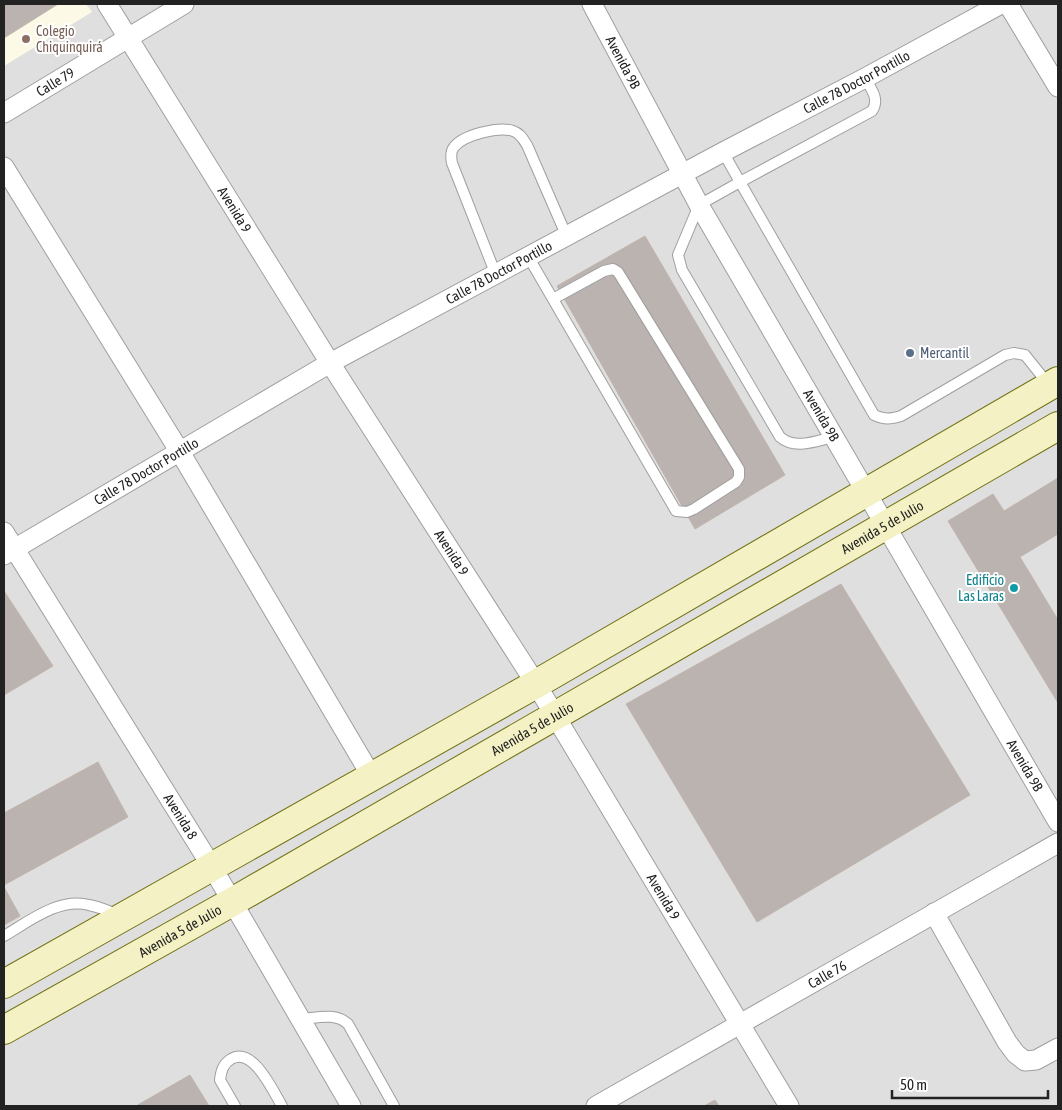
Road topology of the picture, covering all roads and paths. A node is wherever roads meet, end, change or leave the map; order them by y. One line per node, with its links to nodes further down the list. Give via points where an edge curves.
1 (107, 4): 6 (street, Avenida 9)
2 (184, 4): 6 (street, Calle 79)
3 (592, 4): 12 (street, Avenida 9B)
4 (1001, 4): 7 (street, Calle 78 Doctor Portillo)
5 (1008, 4): 8 (street)
6 (127, 37): 9 (street, Calle 79); 19 (street, Avenida 9)
7 (865, 78): 10 (street, Calle 78 Doctor Portillo); 13 (lane, via 875,99 872,111)
8 (1058, 87)
9 (4, 113)
10 (723, 152): 12 (street, Calle 78 Doctor Portillo); 13 (lane)
11 (4, 167): 23 (street)
12 (682, 175): 14 (street, Avenida 9B); 15 (street, Calle 78 Doctor Portillo)
13 (740, 182): 14 (lane); 20 (lane, via 874,415 890,420 902,416 1005,355 1014,353 1025,355)
14 (699, 205): 22 (street, Avenida 9B); 22 (lane, via 678,255 685,277 780,437 794,445)
15 (567, 236): 16 (street, Calle 78 Doctor Portillo); 17 (lane, via 521,136 503,129 467,138 454,147 452,163)
16 (529, 258): 17 (street, Calle 78 Doctor Portillo); 18 (lane)
17 (496, 275): 19 (street, Calle 78 Doctor Portillo)
18 (553, 299): 18 (lane, via 676,511 694,510 736,482 739,469 618,272 604,271)
19 (330, 363): 23 (street, Calle 78 Doctor Portillo); 28 (street, Avenida 9)
20 (1054, 383): 24 (main road)
21 (1058, 426): 25 (main road, Avenida 5 de Julio)
22 (833, 437): 24 (street, Avenida 9B)
23 (180, 452): 27 (street, Calle 78 Doctor Portillo); 30 (street)
24 (866, 494): 25 (street, Avenida 9B); 28 (main road)
25 (884, 526): 29 (main road, Avenida 5 de Julio); 31 (street, Avenida 9B)
26 (4, 532): 27 (street, Avenida 8)
27 (9, 552): 33 (street, Avenida 8)
28 (536, 684): 29 (street, Avenida 9); 30 (main road)
29 (555, 717): 34 (main road, Avenida 5 de Julio); 40 (street, Avenida 9)
30 (372, 777): 33 (main road)
31 (1058, 822)
32 (1058, 843): 35 (street, Calle 76)
33 (212, 868): 34 (street, Avenida 8); 36 (main road)
34 (232, 902): 39 (street, Avenida 8); 41 (main road, Avenida 5 de Julio)
35 (934, 913): 40 (street, Calle 76); 42 (street, via 1016,1054 1025,1062)
36 (124, 916): 37 (lane, via 88,904 71,903 42,914); 38 (main road)
37 (4, 936)
38 (4, 984)
39 (300, 1019): 45 (street, Avenida 8); 46 (lane, via 342,1018)
40 (740, 1023): 47 (street, Calle 76); 48 (street, Avenida 9)
41 (4, 1030)
42 (1058, 1048)
43 (235, 1106): 44 (lane, via 220,1080 227,1062 244,1057 257,1066)
44 (282, 1106)
45 (351, 1106)
46 (394, 1106)
47 (596, 1106)
48 (789, 1106)

